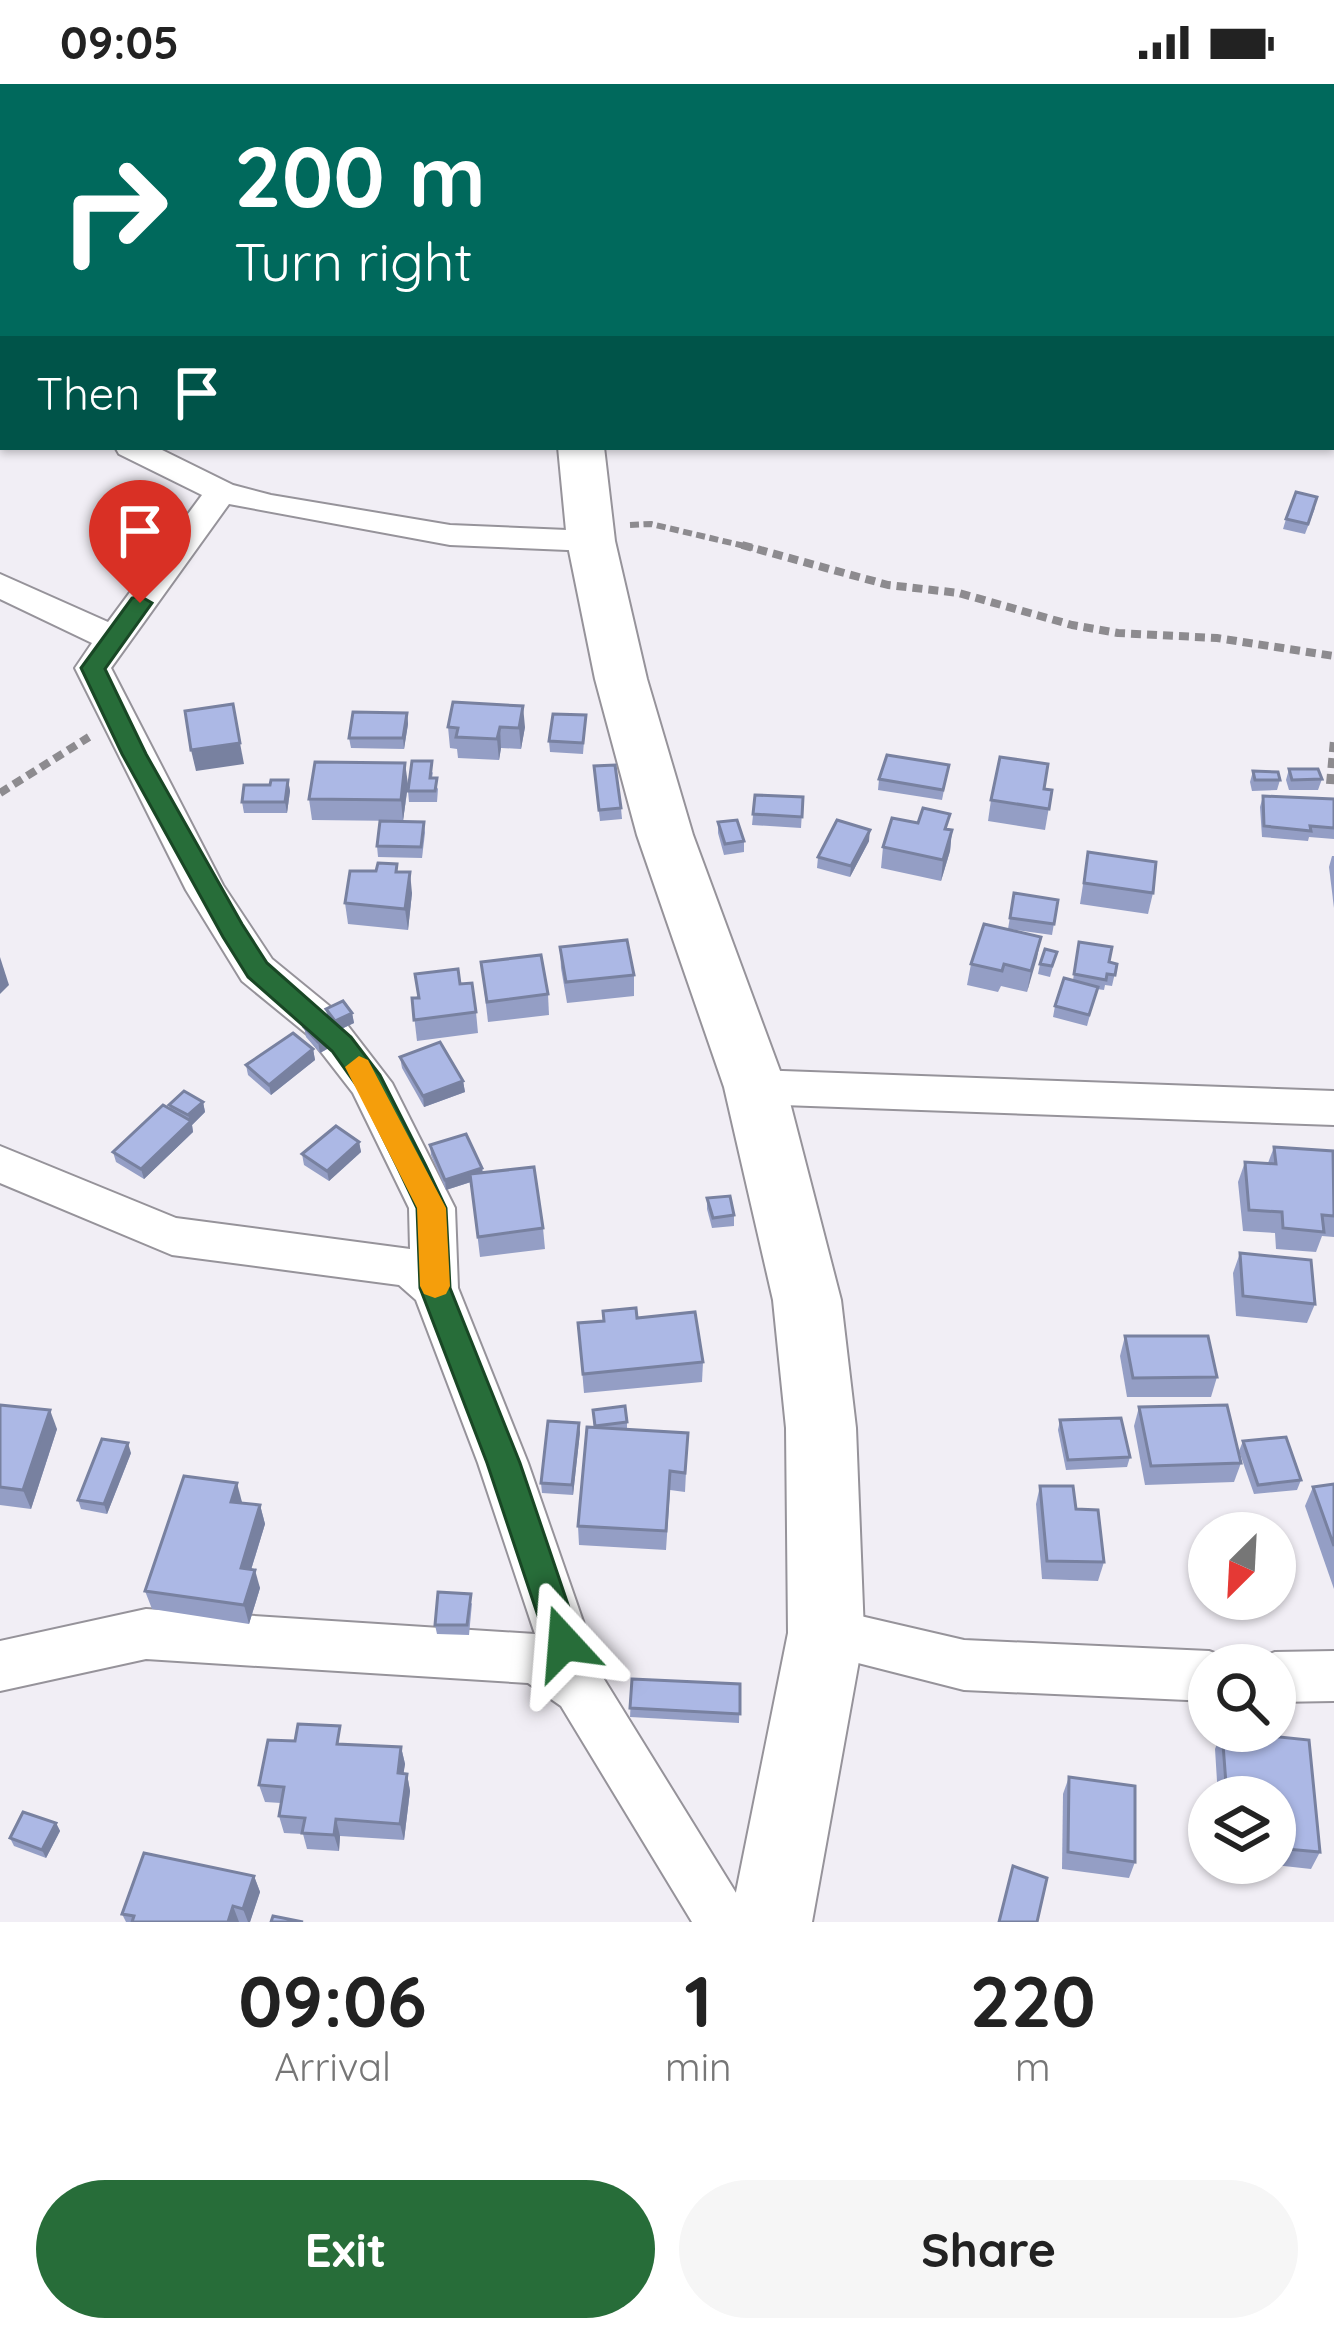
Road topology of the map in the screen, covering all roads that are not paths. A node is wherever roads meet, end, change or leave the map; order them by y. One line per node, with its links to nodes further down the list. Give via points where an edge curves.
1 (137, 450): 3 (street)
2 (581, 450): 4 (street)
3 (221, 492): 4 (street, via 450,535); 6 (street)
4 (590, 533): 7 (street, via 665,835)
5 (0, 585): 6 (street)
6 (113, 640): 10 (street, via 93,668 116,721 257,970 323,1024 370,1083 431,1208)
7 (755, 1088): 8 (street); 11 (street, via 806,1300 821,1428)
8 (1334, 1108)
9 (0, 1164): 10 (street, via 172,1237 373,1260 413,1269)
10 (435, 1288): 16 (street)
11 (826, 1633): 13 (street, via 964,1665); 18 (street)
12 (0, 1666): 16 (street, via 146,1634 537,1659)
13 (1188, 1675)
14 (1334, 1676): 15 (street)
15 (1296, 1677)
16 (580, 1688): 17 (street)
17 (725, 1922)
18 (771, 1922)

